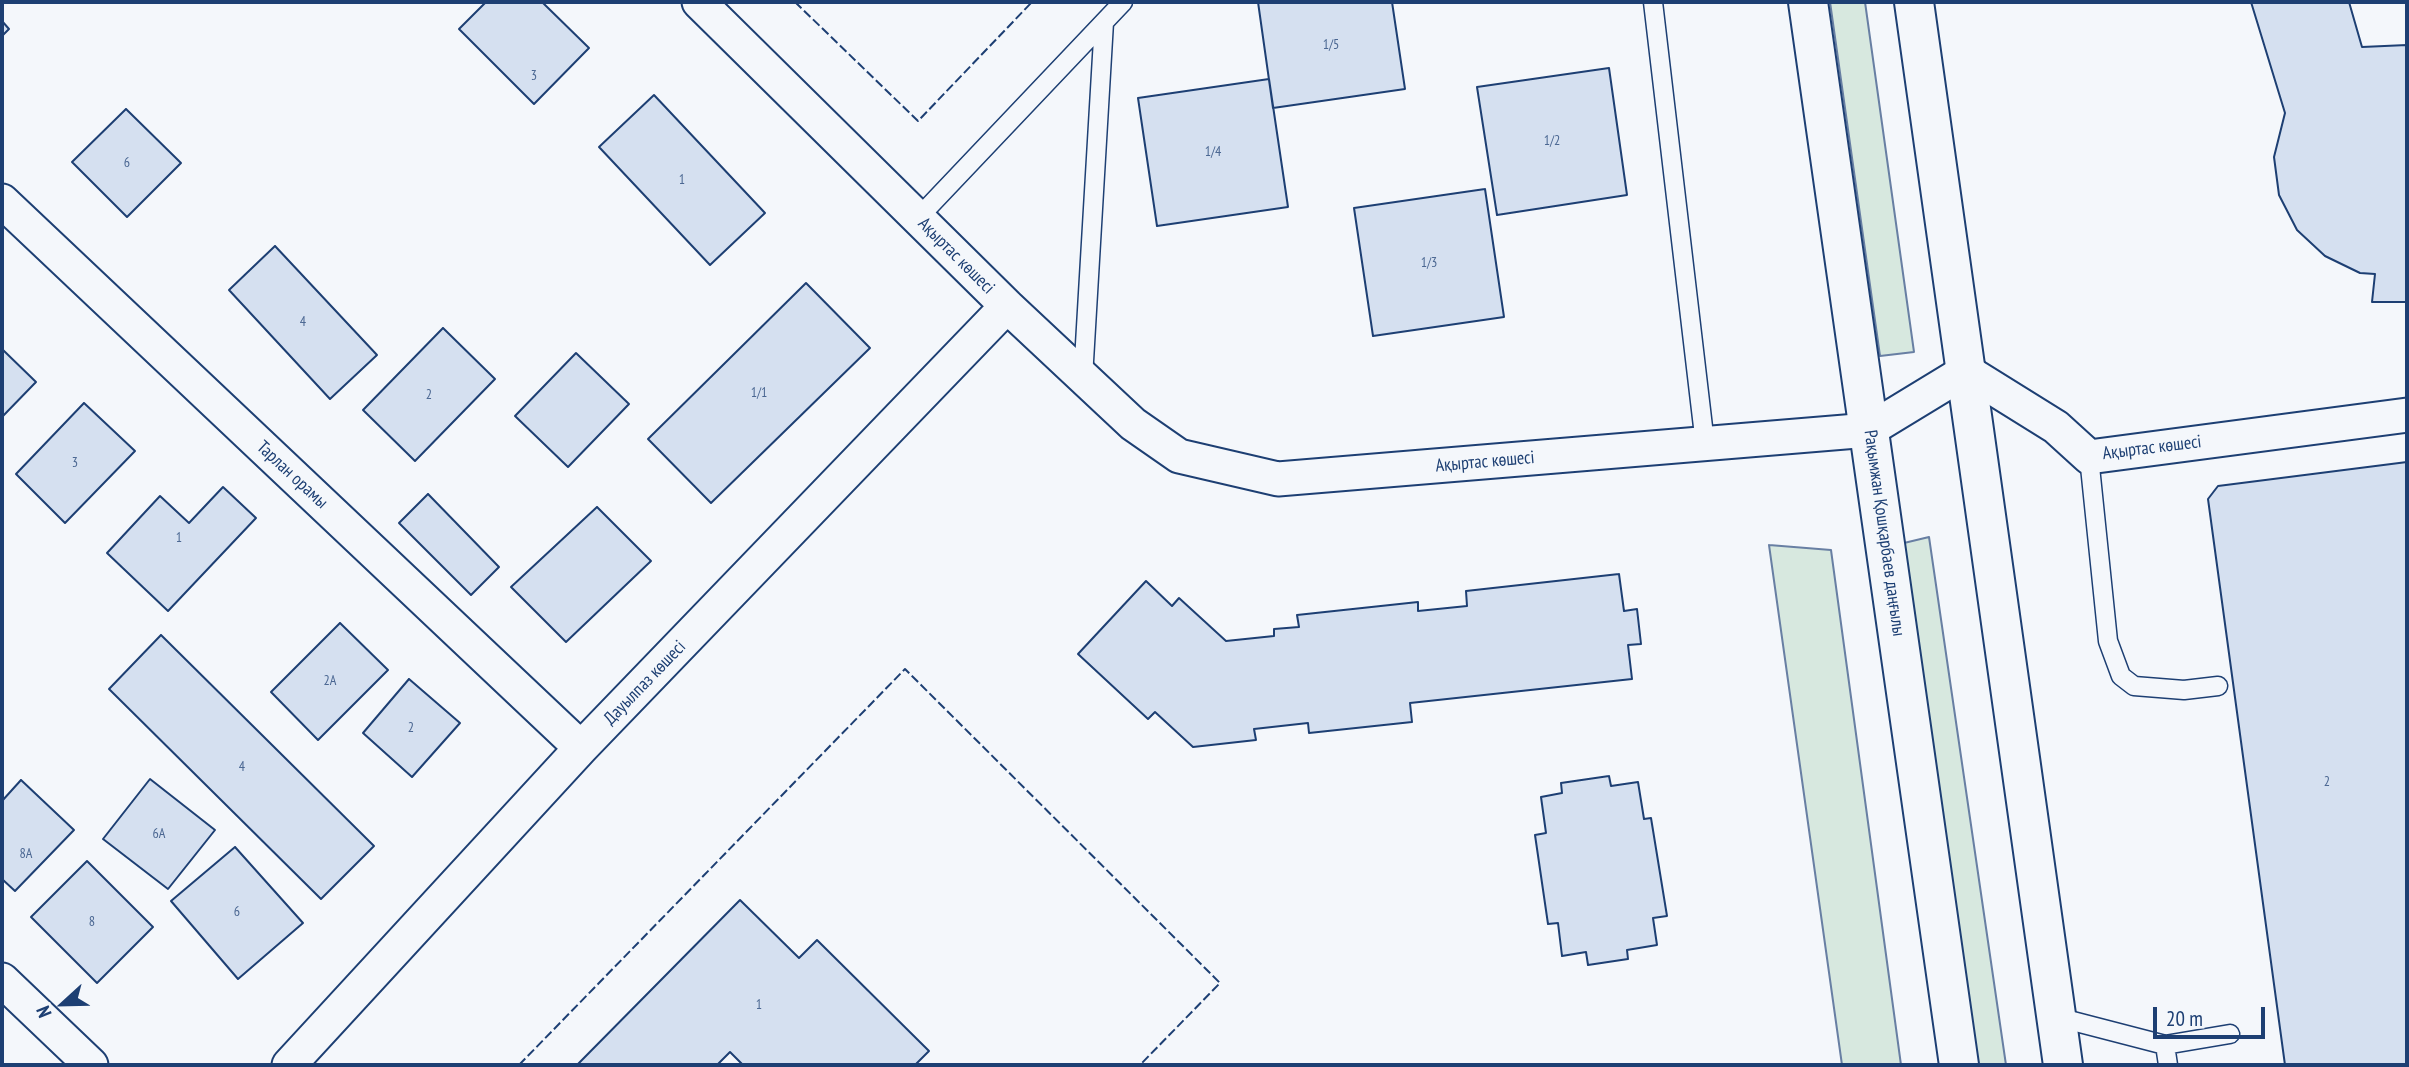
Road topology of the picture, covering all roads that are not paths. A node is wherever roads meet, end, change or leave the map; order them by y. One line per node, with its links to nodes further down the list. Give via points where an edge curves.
1 (699, 2): 8 (street, Ақыртас көшесі)
2 (1123, 2): 6 (lane)
3 (1653, 2): 14 (lane)
4 (1808, 2): 13 (main road, Рақымжан Қошқарбаев даңғылы)
5 (1914, 2): 10 (main road)
6 (1104, 22): 8 (lane); 11 (lane)
7 (2, 201): 17 (street, Тарлан орамы)
8 (918, 218): 9 (street, Ақыртас көшесі)
9 (1007, 306): 11 (street, Ақыртас көшесі); 17 (street, Дауылпаз көшесі)
10 (1966, 370): 13 (street, Ақыртас көшесі); 15 (street, Ақыртас көшесі, via 2056,427); 19 (main road)
11 (1083, 377): 14 (street, Ақыртас көшесі, via 1133,424 1179,456 1278,479)
12 (2407, 415): 15 (street, Ақыртас көшесі)
13 (1869, 430): 14 (street, Ақыртас көшесі); 24 (main road, Рақымжан Қошқарбаев даңғылы)
14 (1705, 444)
15 (2089, 457): 16 (lane, via 2108,641 2121,676 2134,686 2184,690)
16 (2218, 686)
17 (582, 748): 23 (street, Дауылпаз көшесі)
18 (2, 980): 22 (street)
19 (2057, 1017): 21 (lane); 25 (main road)
20 (2230, 1034): 21 (lane)
21 (2165, 1045): 26 (lane)
22 (91, 1065)
23 (289, 1065)
24 (1959, 1065)
25 (2063, 1065)
26 (2168, 1065)

